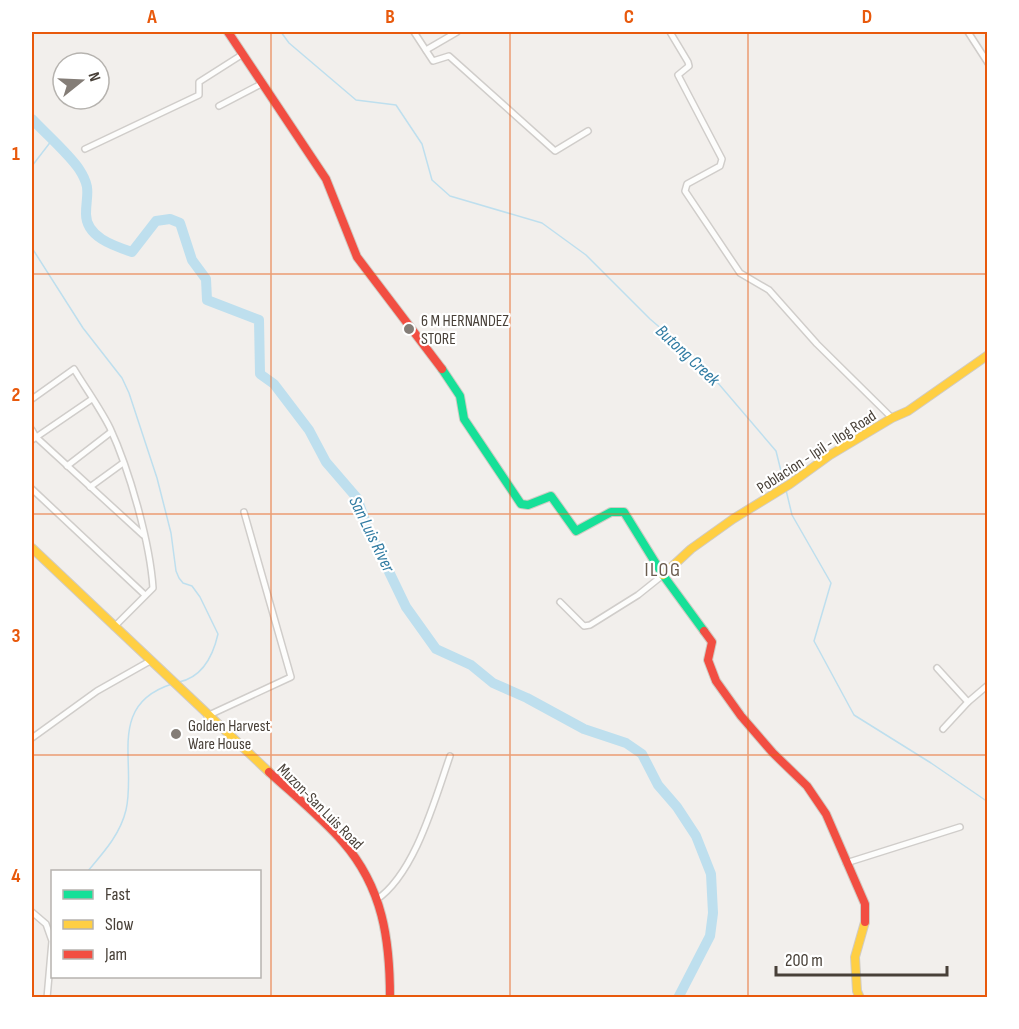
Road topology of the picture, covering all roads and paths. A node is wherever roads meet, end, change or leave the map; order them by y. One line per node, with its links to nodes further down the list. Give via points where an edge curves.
1 (228, 32): 7 (street)
2 (414, 32): 6 (street)
3 (457, 32): 6 (street)
4 (670, 32): 16 (street, via 689,66 678,75 722,159 720,166 687,184 685,191 740,273 769,290)
5 (968, 32): 8 (street)
6 (426, 50): 11 (street, via 433,61 449,56 555,151)
7 (243, 54): 9 (street); 12 (street, via 199,82 198,95)
8 (987, 63)
9 (263, 83): 10 (street); 29 (street, via 326,179 357,257 460,396 464,419 521,504 551,496 576,531 611,511 624,512)
10 (219, 106)
11 (588, 132)
12 (85, 149)
13 (987, 355): 16 (street, Poblacion - Ipil - Ilog Road, via 908,411)
14 (32, 399): 15 (street, via 74,369)
15 (92, 399): 18 (street); 19 (street)
16 (892, 418): 29 (street, Poblacion - Ipil - Ilog Road, via 733,519)
17 (32, 430): 19 (street)
18 (111, 432): 20 (street); 21 (street)
19 (34, 439): 21 (street)
20 (123, 463): 22 (street); 25 (street)
21 (67, 466): 22 (street)
22 (90, 487): 26 (street)
23 (32, 489): 30 (street)
24 (244, 512): 37 (street, via 291,677)
25 (140, 517): 26 (street); 27 (street)
26 (132, 526): 27 (street)
27 (144, 536): 30 (street, via 153,588)
28 (32, 548): 32 (street, Muzon-San Luis Road)
29 (663, 574): 31 (street, via 590,625 584,626); 42 (street, via 712,642 709,664 716,681 773,753 807,786 826,814)
30 (145, 595): 32 (street)
31 (560, 602)
32 (114, 627): 33 (street, Muzon-San Luis Road)
33 (150, 661): 37 (street, Muzon-San Luis Road); 39 (street, via 97,691)
34 (937, 668): 36 (street)
35 (987, 685): 36 (street)
36 (968, 702): 38 (street)
37 (207, 716): 43 (street, Muzon-San Luis Road, via 343,842 362,868)
38 (943, 729)
39 (32, 738)
40 (450, 756): 43 (street, via 423,834 394,885)
41 (960, 827): 42 (street)
42 (846, 863): 49 (street, via 865,904 865,926 855,957)
43 (376, 900): 48 (street, Muzon-San Luis Road, via 388,941)
44 (32, 912): 45 (street, via 46,924)
45 (51, 938)
46 (51, 952): 47 (street)
47 (47, 998)
48 (390, 998)
49 (860, 998)

